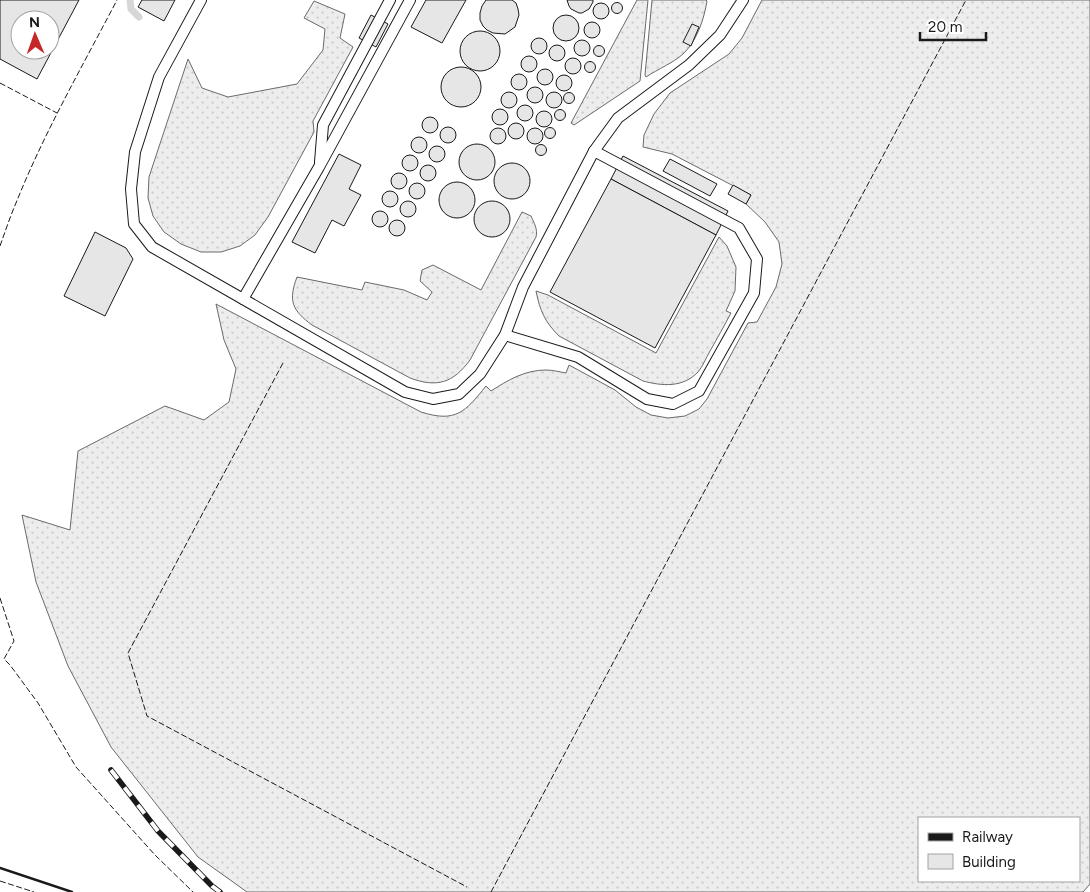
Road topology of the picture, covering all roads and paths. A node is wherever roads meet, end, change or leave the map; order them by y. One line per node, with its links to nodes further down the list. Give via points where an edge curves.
1 (201, 0): 7 (lane, via 159,77 135,152 131,189 134,224 152,247)
2 (390, 0): 6 (lane, via 323,125)
3 (410, 0): 6 (lane)
4 (740, 1): 5 (lane, via 720,35 689,65 618,118)
5 (594, 152): 8 (lane, via 523,287); 8 (lane, via 739,228 757,259 754,293 698,391 674,404 647,399 578,358)
6 (319, 167): 7 (lane)
7 (243, 299): 8 (lane, via 405,392 433,399 459,394 480,374)
8 (506, 334)

